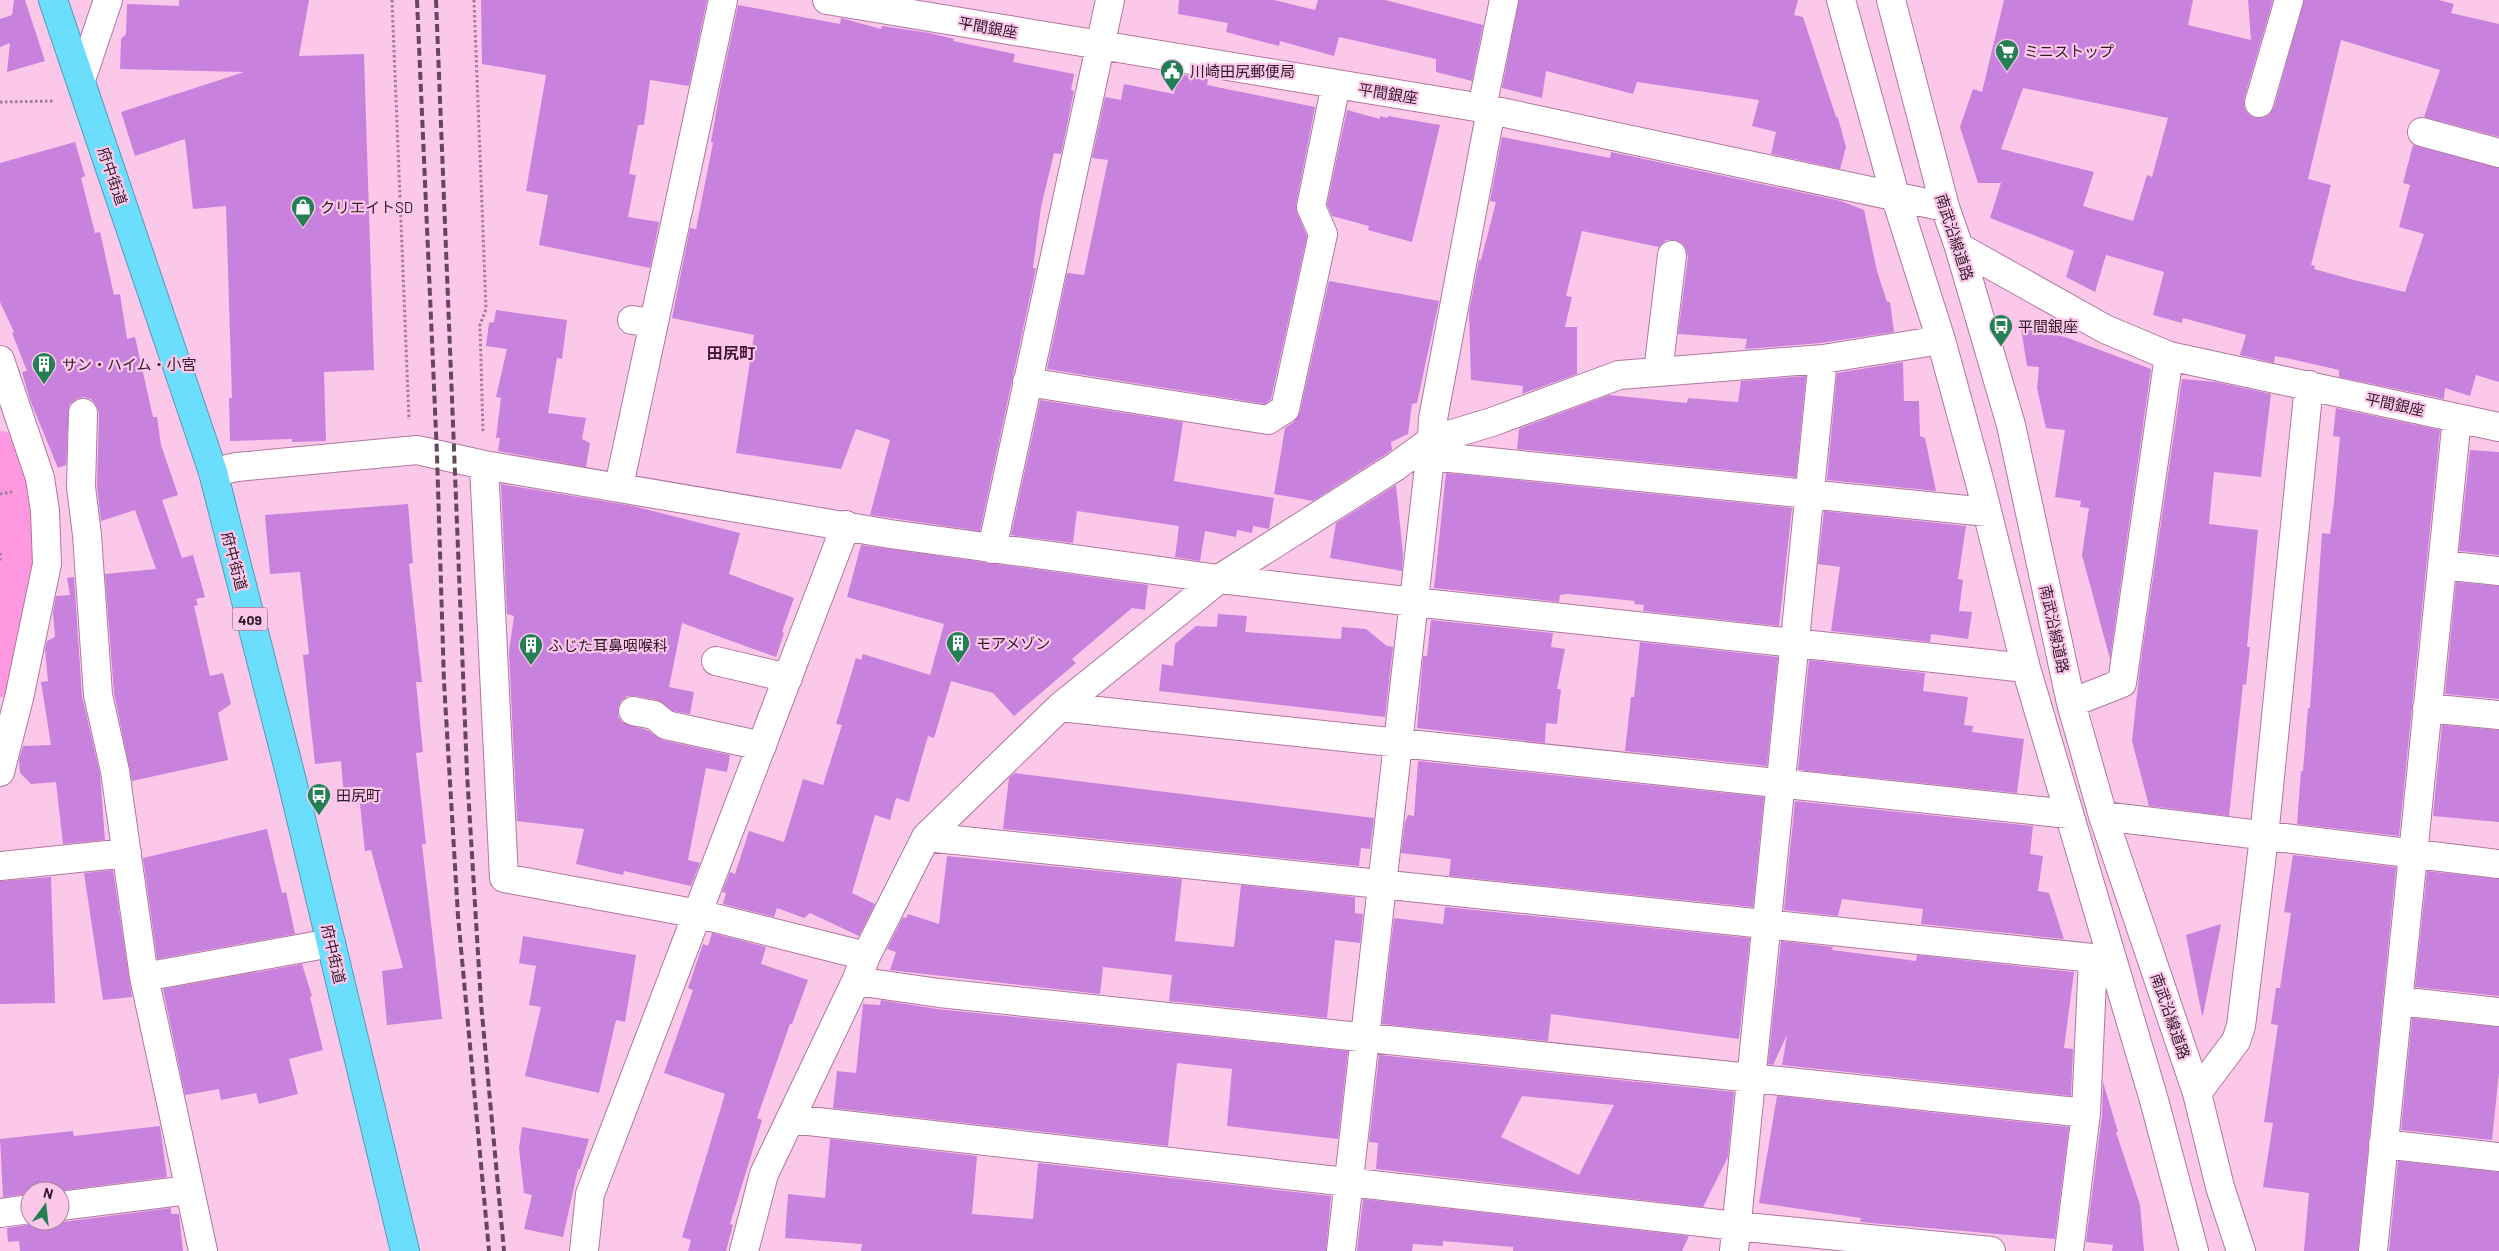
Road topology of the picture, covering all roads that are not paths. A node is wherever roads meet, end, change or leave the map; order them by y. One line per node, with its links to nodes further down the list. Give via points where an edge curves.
1 (53, 0): 11 (highway, 府中街道 / 409)
2 (108, 0): 11 (street)
3 (723, 0): 34 (street, via 643,322)
4 (827, 0): 10 (street, 平間銀座)
5 (1110, 0): 10 (street)
6 (1504, 0): 14 (street)
7 (1842, 0): 17 (street)
8 (1891, 0): 18 (street, 南武沿線道路)
9 (2289, 0): 13 (street)
10 (1100, 46): 12 (street, 平間銀座); 26 (street)
11 (81, 80): 33 (highway, 府中街道 / 409)
12 (1336, 84): 14 (street, 平間銀座); 26 (street, via 1311,207 1323,234 1285,409 1268,420)
13 (2259, 103)
14 (1486, 109): 17 (street, 平間銀座); 31 (street, via 1433,418)
15 (2422, 132): 16 (street)
16 (2499, 153)
17 (1895, 195): 18 (street, 平間銀座); 21 (street)
18 (1945, 207): 19 (street, 南武沿線道路)
19 (1960, 247): 22 (street, 平間銀座, via 2105,329); 47 (street, 南武沿線道路, via 2011,425)
20 (1672, 255): 25 (street)
21 (1941, 340): 23 (street); 36 (street)
22 (2169, 356): 27 (street, 平間銀座); 47 (street, via 2122,683)
23 (1823, 359): 25 (street); 35 (street)
24 (0, 360): 54 (street, via 40,478 47,564)
25 (1658, 372): 31 (street, via 1619,375)
26 (1028, 382): 38 (street)
27 (2309, 385): 29 (street, 平間銀座); 59 (street)
28 (83, 414): 60 (street, via 81,487 98,695 115,771)
29 (2457, 418): 30 (street, 平間銀座); 39 (street)
30 (2499, 427)
31 (1431, 448): 35 (street); 41 (street); 42 (street)
32 (484, 465): 33 (street, via 411,450); 34 (street); 65 (street, via 504,878)
33 (212, 472): 67 (highway, 府中街道 / 409)
34 (619, 486): 37 (street)
35 (1810, 494): 36 (street); 43 (street)
36 (1987, 512): 45 (street)
37 (846, 525): 38 (street); 46 (street)
38 (992, 549): 41 (street)
39 (2442, 566): 40 (street); 49 (street)
40 (2499, 571)
41 (1219, 579): 42 (street); 48 (street)
42 (1414, 602): 43 (street); 52 (street)
43 (1795, 642): 45 (street); 55 (street)
44 (716, 661): 46 (street)
45 (2026, 668): 56 (street)
46 (788, 678): 53 (street)
47 (2071, 703): 57 (street, 南武沿線道路)
48 (1060, 707): 52 (street); 58 (street)
49 (2427, 708): 51 (street); 61 (street)
50 (633, 710): 53 (street, via 654,715 666,724)
51 (2499, 715)
52 (1398, 743): 55 (street); 64 (street)
53 (762, 746): 65 (street)
54 (0, 772)
55 (1781, 783): 56 (street); 66 (street)
56 (2069, 814): 68 (street)
57 (2103, 816): 59 (street); 75 (street, 南武沿線道路)
58 (926, 837): 64 (street); 69 (street)
59 (2264, 837): 61 (street); 75 (street, via 2241,1026 2236,1041)
60 (126, 853): 63 (street); 70 (street)
61 (2412, 854): 62 (street); 71 (street)
62 (2499, 864)
63 (0, 866)
64 (1382, 884): 66 (street); 73 (street)
65 (699, 914): 69 (street); 88 (street, via 590,1194)
66 (1767, 924): 68 (street); 74 (street)
67 (331, 943): 70 (street); 87 (highway, 府中街道 / 409)
68 (2102, 959): 76 (street); 93 (street, via 2154,1100)
69 (861, 968): 73 (street, via 939,993); 77 (street)
70 (144, 976): 81 (street)
71 (2398, 1001): 72 (street); 78 (street)
72 (2499, 1012)
73 (1365, 1036): 74 (street); 80 (street)
74 (1751, 1077): 76 (street); 85 (street)
75 (2197, 1093): 94 (street, 南武沿線道路, via 2220,1187)
76 (2086, 1112): 92 (street)
77 (791, 1119): 80 (street); 89 (street, via 764,1174)
78 (2383, 1144): 79 (street); 95 (street)
79 (2499, 1157)
80 (1348, 1182): 85 (street); 90 (street)
81 (189, 1190): 82 (street); 86 (street)
82 (70, 1205)
83 (20, 1210): 84 (street)
84 (0, 1213)
85 (1735, 1238): 91 (street)
86 (202, 1251)
87 (405, 1251)
88 (584, 1251)
89 (744, 1251)
90 (1340, 1251)
91 (1992, 1251)
92 (2069, 1251)
93 (2194, 1251)
94 (2241, 1251)
95 (2373, 1251)

